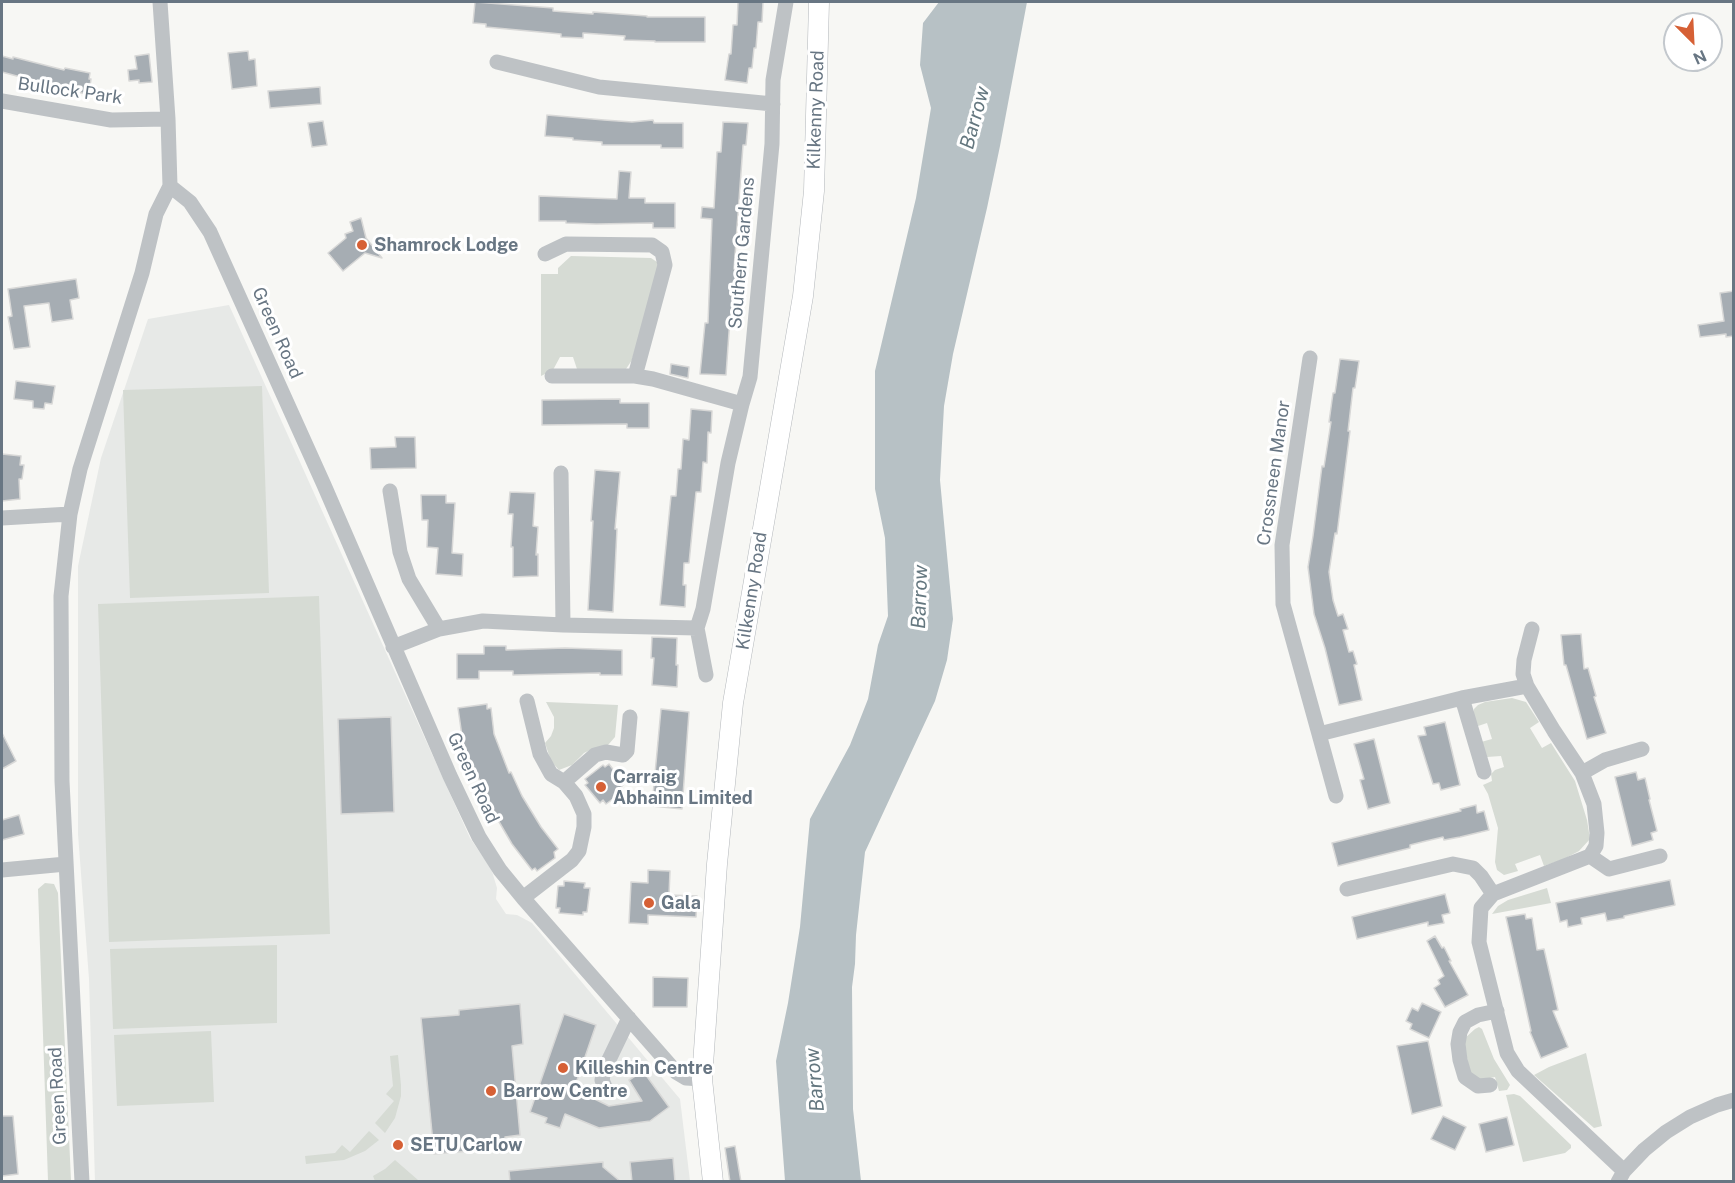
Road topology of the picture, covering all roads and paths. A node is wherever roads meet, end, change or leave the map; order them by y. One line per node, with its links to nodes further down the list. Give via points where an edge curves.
1 (160, 2): 7 (street)
2 (786, 2): 6 (street, Southern Gardens, via 773,80)
3 (819, 2): 43 (main road, Kilkenny Road, via 814,191 808,253 734,703 717,864)
4 (497, 62): 6 (street, via 599,87)
5 (2, 101): 7 (street, Bullock Park, via 111,120)
6 (773, 104): 13 (street, Southern Gardens, via 750,377)
7 (168, 119): 8 (street)
8 (170, 186): 16 (street, Green Road, via 156,214); 22 (street, Green Road, via 190,202 210,232)
9 (545, 254): 12 (street, via 566,244 652,245 662,252 665,265)
10 (1310, 358): 28 (street, Crossneen Manor, via 1282,545 1283,604)
11 (552, 376): 12 (street)
12 (635, 376): 13 (street)
13 (741, 404): 19 (street, Southern Gardens)
14 (561, 472): 18 (street)
15 (390, 491): 20 (street, via 400,552 409,579)
16 (70, 514): 17 (street); 36 (street, Green Road, via 61,611)
17 (2, 518)
18 (563, 625): 19 (street); 20 (street, via 483,621)
19 (697, 628): 23 (street, Southern Gardens)
20 (439, 629): 22 (street)
21 (1532, 629): 24 (street, via 1524,660)
22 (393, 647): 40 (street, Green Road, via 479,837)
23 (706, 675)
24 (1527, 686): 25 (street); 31 (street)
25 (1462, 698): 28 (street); 30 (street)
26 (527, 701): 32 (street, via 540,754 551,774)
27 (630, 717): 32 (street, via 627,751 623,755 595,755)
28 (1319, 734): 33 (street, Crossneen Manor)
29 (1642, 749): 31 (street, via 1605,760)
30 (1484, 772)
31 (1582, 773): 34 (street, via 1594,804 1597,833)
32 (564, 782): 40 (street, via 584,814 579,851)
33 (1336, 796)
34 (1590, 856): 35 (street, via 1609,869); 39 (street)
35 (1660, 856)
36 (66, 864): 37 (street); 48 (street, Green Road)
37 (2, 870)
38 (1347, 889): 39 (street, via 1453,864 1473,868)
39 (1493, 894): 41 (street, via 1480,909 1479,942)
40 (523, 898): 42 (street, Green Road)
41 (1497, 1011): 44 (street, via 1465,1022 1458,1044 1465,1077 1478,1086); 47 (street, via 1507,1053 1518,1071)
42 (629, 1018): 43 (street, Green Road, via 676,1072 686,1078); 45 (street, via 604,1070)
43 (702, 1079): 49 (main road, Kilkenny Road)
44 (1490, 1085)
45 (605, 1087)
46 (1734, 1100): 47 (street, via 1690,1117 1666,1132)
47 (1621, 1176)
48 (82, 1182)
49 (713, 1182)

